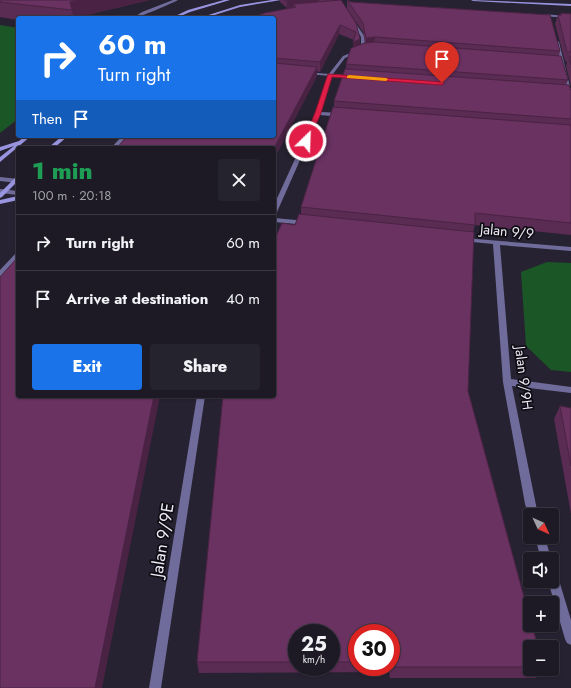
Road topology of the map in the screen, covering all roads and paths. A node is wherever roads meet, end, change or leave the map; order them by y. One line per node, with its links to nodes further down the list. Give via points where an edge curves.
1 (176, 0): 8 (street)
2 (228, 0): 9 (street)
3 (279, 0): 10 (street, via 240,6)
4 (473, 0): 5 (street)
5 (571, 5)
6 (346, 12): 18 (street, via 363,37 366,49 344,57)
7 (534, 15): 11 (street)
8 (138, 16)
9 (178, 16)
10 (208, 16)
11 (550, 16): 12 (street); 13 (street)
12 (571, 17)
13 (552, 23)
14 (555, 36): 16 (street)
15 (555, 62): 16 (street)
16 (565, 63): 21 (street)
17 (302, 72): 18 (street)
18 (330, 75): 19 (street); 23 (street)
19 (362, 77)
20 (561, 92): 21 (street)
21 (570, 92): 22 (street)
22 (571, 101)
23 (318, 113): 24 (street); 40 (street)
24 (350, 115)
25 (24, 138): 31 (street)
26 (25, 138): 32 (street)
27 (63, 138): 29 (street)
28 (123, 138): 30 (street)
29 (53, 146)
30 (116, 146)
31 (0, 149)
32 (0, 160)
33 (0, 179): 34 (street)
34 (16, 180)
35 (16, 181): 36 (street)
36 (1, 193): 37 (street)
37 (16, 193)
38 (16, 198): 39 (street)
39 (0, 202)
40 (276, 208)
41 (276, 220): 42 (street)
42 (314, 224)
43 (456, 239): 44 (street, Jalan 9/9)
44 (496, 243): 45 (street, Jalan 9/9); 48 (street, Jalan 9/9H)
45 (571, 249)
46 (16, 256): 47 (street)
47 (0, 274)
48 (507, 382): 49 (street); 51 (street, Jalan 9/9H)
49 (571, 390)
50 (201, 398): 54 (street, Jalan 9/9E)
51 (532, 508)
52 (555, 588): 53 (street)
53 (571, 639)
54 (155, 688)

